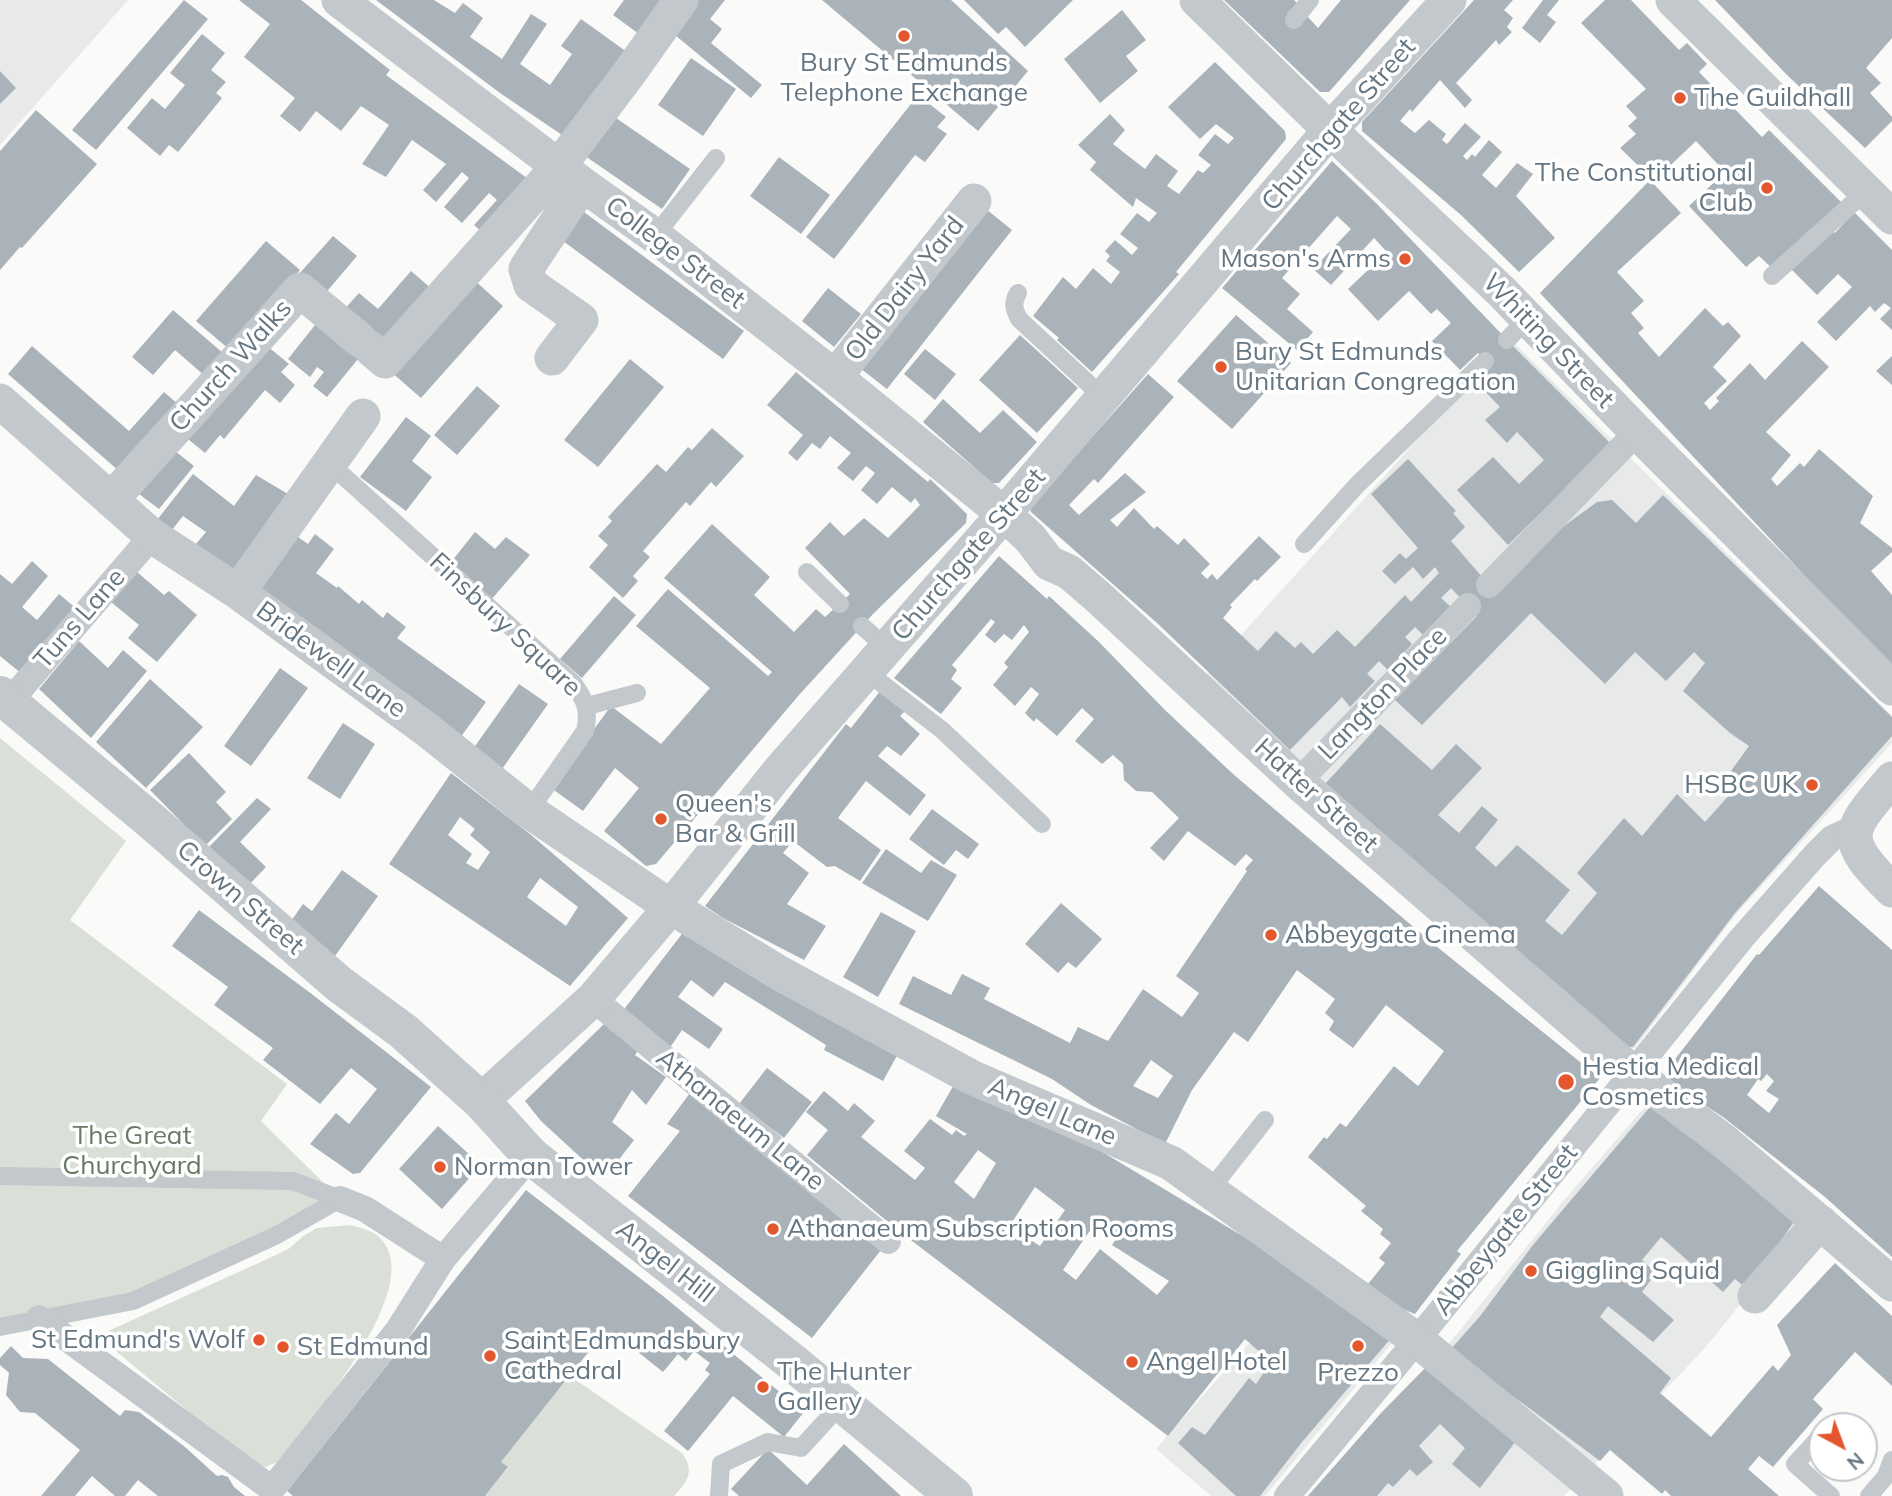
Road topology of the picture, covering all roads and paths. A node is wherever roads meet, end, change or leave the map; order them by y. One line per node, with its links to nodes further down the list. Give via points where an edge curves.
1 (339, 0): 10 (street, College Street)
2 (681, 0): 10 (street)
3 (1197, 0): 8 (street, Whiting Street, via 1264,52)
4 (1310, 0): 7 (lane)
5 (1449, 0): 8 (street, Churchgate Street)
6 (1673, 0): 11 (street)
7 (1294, 20)
8 (1330, 130): 20 (street, Churchgate Street); 23 (street, Whiting Street, via 1501,291 1517,330)
9 (716, 158): 14 (lane)
10 (570, 175): 14 (street, College Street); 17 (street, via 526,269 531,285 581,320); 25 (street, Church Walks, via 385,361 300,290)
11 (1867, 191): 13 (street); 15 (lane)
12 (974, 201): 19 (street, Old Dairy Yard)
13 (1892, 217)
14 (655, 236): 19 (street, College Street)
15 (1772, 276)
16 (1018, 293): 20 (lane, via 1014,309 1019,319)
17 (552, 358)
18 (1485, 361): 28 (lane, via 1357,485)
19 (835, 377): 26 (street, College Street)
20 (1104, 398): 26 (street, Churchgate Street)
21 (0, 401): 25 (street, Bridewell Lane)
22 (363, 416): 24 (street)
23 (1637, 432): 30 (street); 36 (street, Whiting Street)
24 (329, 463): 31 (street); 39 (lane, Finsbury Square, via 573,683)
25 (111, 500): 27 (street, Bridewell Lane)
26 (1004, 514): 35 (street, Churchgate Street); 41 (street, Hatter Street, via 1049,563 1069,572 1097,596)
27 (152, 536): 31 (street, Bridewell Lane); 38 (street, Tuns Lane)
28 (1304, 544)
29 (807, 572): 32 (lane)
30 (1489, 585)
31 (238, 592): 42 (street, Bridewell Lane, via 426,729)
32 (840, 604)
33 (1468, 606): 41 (street, Langton Place)
34 (862, 626): 35 (lane)
35 (877, 661): 43 (lane); 46 (street, Churchgate Street, via 781,769)
36 (1892, 688)
37 (637, 693): 39 (lane)
38 (5, 699): 49 (street, Crown Street)
39 (587, 706): 42 (lane, Finsbury Square, via 585,731)
40 (1892, 779): 44 (street, Abbeygate Street)
41 (1298, 782): 48 (street, Hatter Street)
42 (529, 811): 46 (street, Bridewell Lane)
43 (1042, 824)
44 (1854, 828): 45 (street, via 1855,843); 48 (street, Abbeygate Street, via 1832,838 1815,855)
45 (1892, 890)
46 (671, 907): 47 (street, Churchgate Street); 53 (street, Angel Lane, via 781,974 971,1077 1171,1163)
47 (593, 999): 49 (street, Churchgate Street); 56 (street, Athanaeum Lane)
48 (1633, 1073): 55 (street, Hatter Street); 62 (street, Abbeygate Street)
49 (481, 1101): 63 (street, Angel Hill, via 531,1156)
50 (1265, 1120): 53 (lane)
51 (517, 1172): 57 (street)
52 (0, 1176): 54 (lane, via 293,1181)
53 (1210, 1190): 62 (street, Angel Lane)
54 (340, 1199): 57 (street, via 365,1209); 60 (lane, via 277,1235 133,1301)
55 (1820, 1222): 58 (street, Hatter Street); 59 (street)
56 (888, 1241)
57 (443, 1259): 60 (street, via 398,1330 272,1489)
58 (1892, 1284)
59 (1755, 1296)
60 (39, 1318): 61 (lane)
61 (0, 1327)
62 (1418, 1340): 70 (street, Abbeygate Street); 71 (street, Angel Lane)
63 (842, 1403): 68 (lane, via 801,1448 768,1442 721,1464); 69 (street, Angel Hill)
64 (1808, 1451): 66 (lane, via 1796,1464)
65 (1892, 1460): 73 (lane, via 1886,1476)
66 (1808, 1475)
67 (1816, 1482): 72 (lane)
68 (719, 1496)
69 (954, 1496)
70 (1287, 1496)
71 (1606, 1496)
72 (1831, 1496)
73 (1868, 1496)

